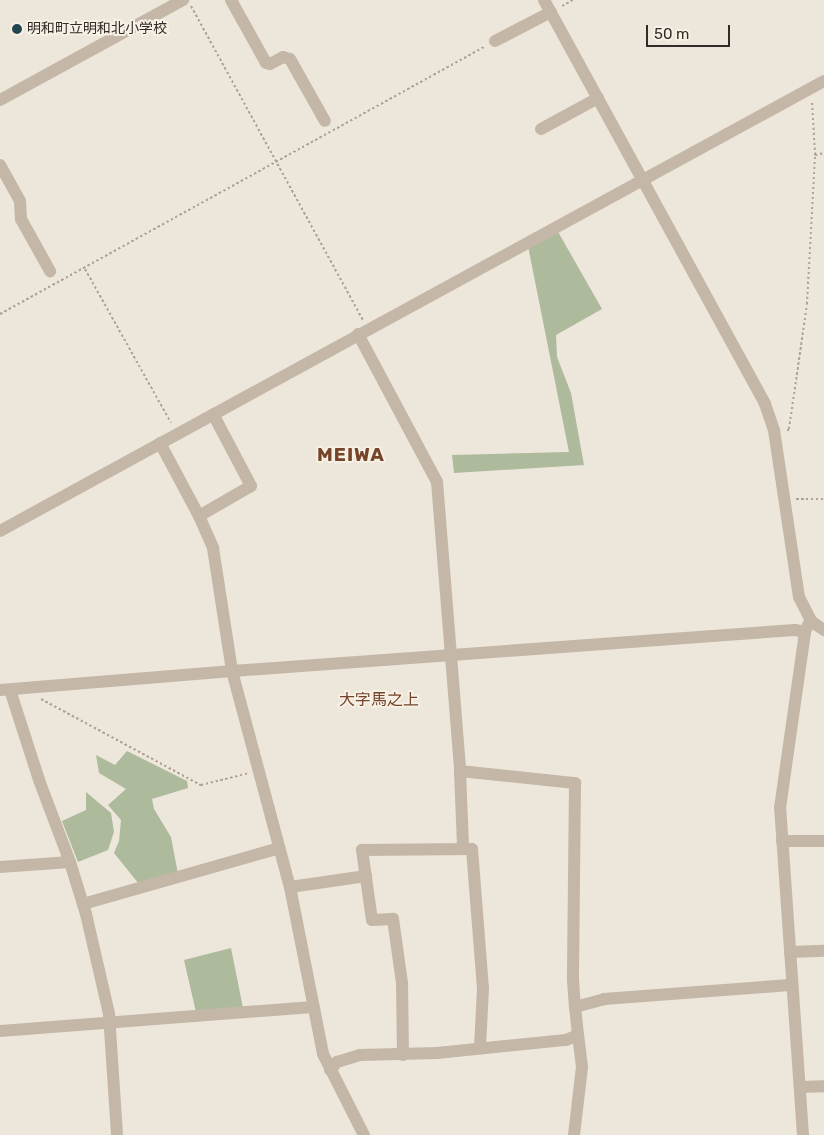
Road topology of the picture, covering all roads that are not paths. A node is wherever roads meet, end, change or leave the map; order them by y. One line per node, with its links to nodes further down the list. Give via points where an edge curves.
1 (183, 0): 8 (street)
2 (231, 0): 9 (street, via 266,63 283,57 290,59)
3 (544, 0): 4 (street)
4 (551, 12): 5 (street); 7 (street)
5 (495, 41)
6 (824, 80): 12 (street)
7 (598, 98): 10 (street); 12 (street)
8 (0, 100)
9 (324, 121)
10 (541, 129)
11 (0, 165): 13 (street, via 20,200 21,219)
12 (642, 180): 14 (street); 19 (street, via 765,404 775,440 799,597)
13 (50, 271)
14 (363, 332): 15 (street); 21 (street, via 437,482)
15 (213, 414): 16 (street); 17 (street, via 251,486)
16 (160, 443): 17 (street); 18 (street)
17 (199, 516): 22 (street, via 213,548)
18 (0, 531)
19 (808, 626): 20 (street); 21 (street, via 795,630); 25 (street, via 780,808)
20 (824, 630)
21 (449, 656): 22 (street); 24 (street)
22 (232, 671): 23 (street); 28 (street)
23 (11, 689): 29 (street, via 39,780)
24 (460, 771): 27 (street); 38 (street, via 575,783)
25 (782, 841): 26 (street); 35 (street)
26 (824, 841)
27 (463, 847): 31 (street, via 362,850); 42 (street, via 472,849 474,860 473,882 483,988)
28 (280, 848): 32 (street); 33 (street)
29 (70, 862): 30 (street); 33 (street)
30 (0, 867)
31 (366, 876): 32 (street); 43 (street, via 372,920 394,919 402,983)
32 (290, 887): 37 (street)
33 (83, 904): 39 (street, via 109,1014)
34 (824, 951): 35 (street)
35 (790, 952): 36 (street)
36 (792, 985): 38 (street, via 604,999); 46 (street)
37 (313, 1007): 39 (street); 44 (street, via 323,1054)
38 (575, 1007): 41 (street)
39 (108, 1023): 40 (street); 47 (street)
40 (0, 1031)
41 (578, 1035): 42 (street, via 566,1040); 49 (street, via 582,1067)
42 (480, 1047): 43 (street)
43 (403, 1055): 44 (street, via 360,1055 337,1062)
44 (330, 1070): 48 (street)
45 (824, 1086): 46 (street)
46 (800, 1087): 50 (street)
47 (116, 1135)
48 (364, 1135)
49 (574, 1135)
50 (803, 1135)

